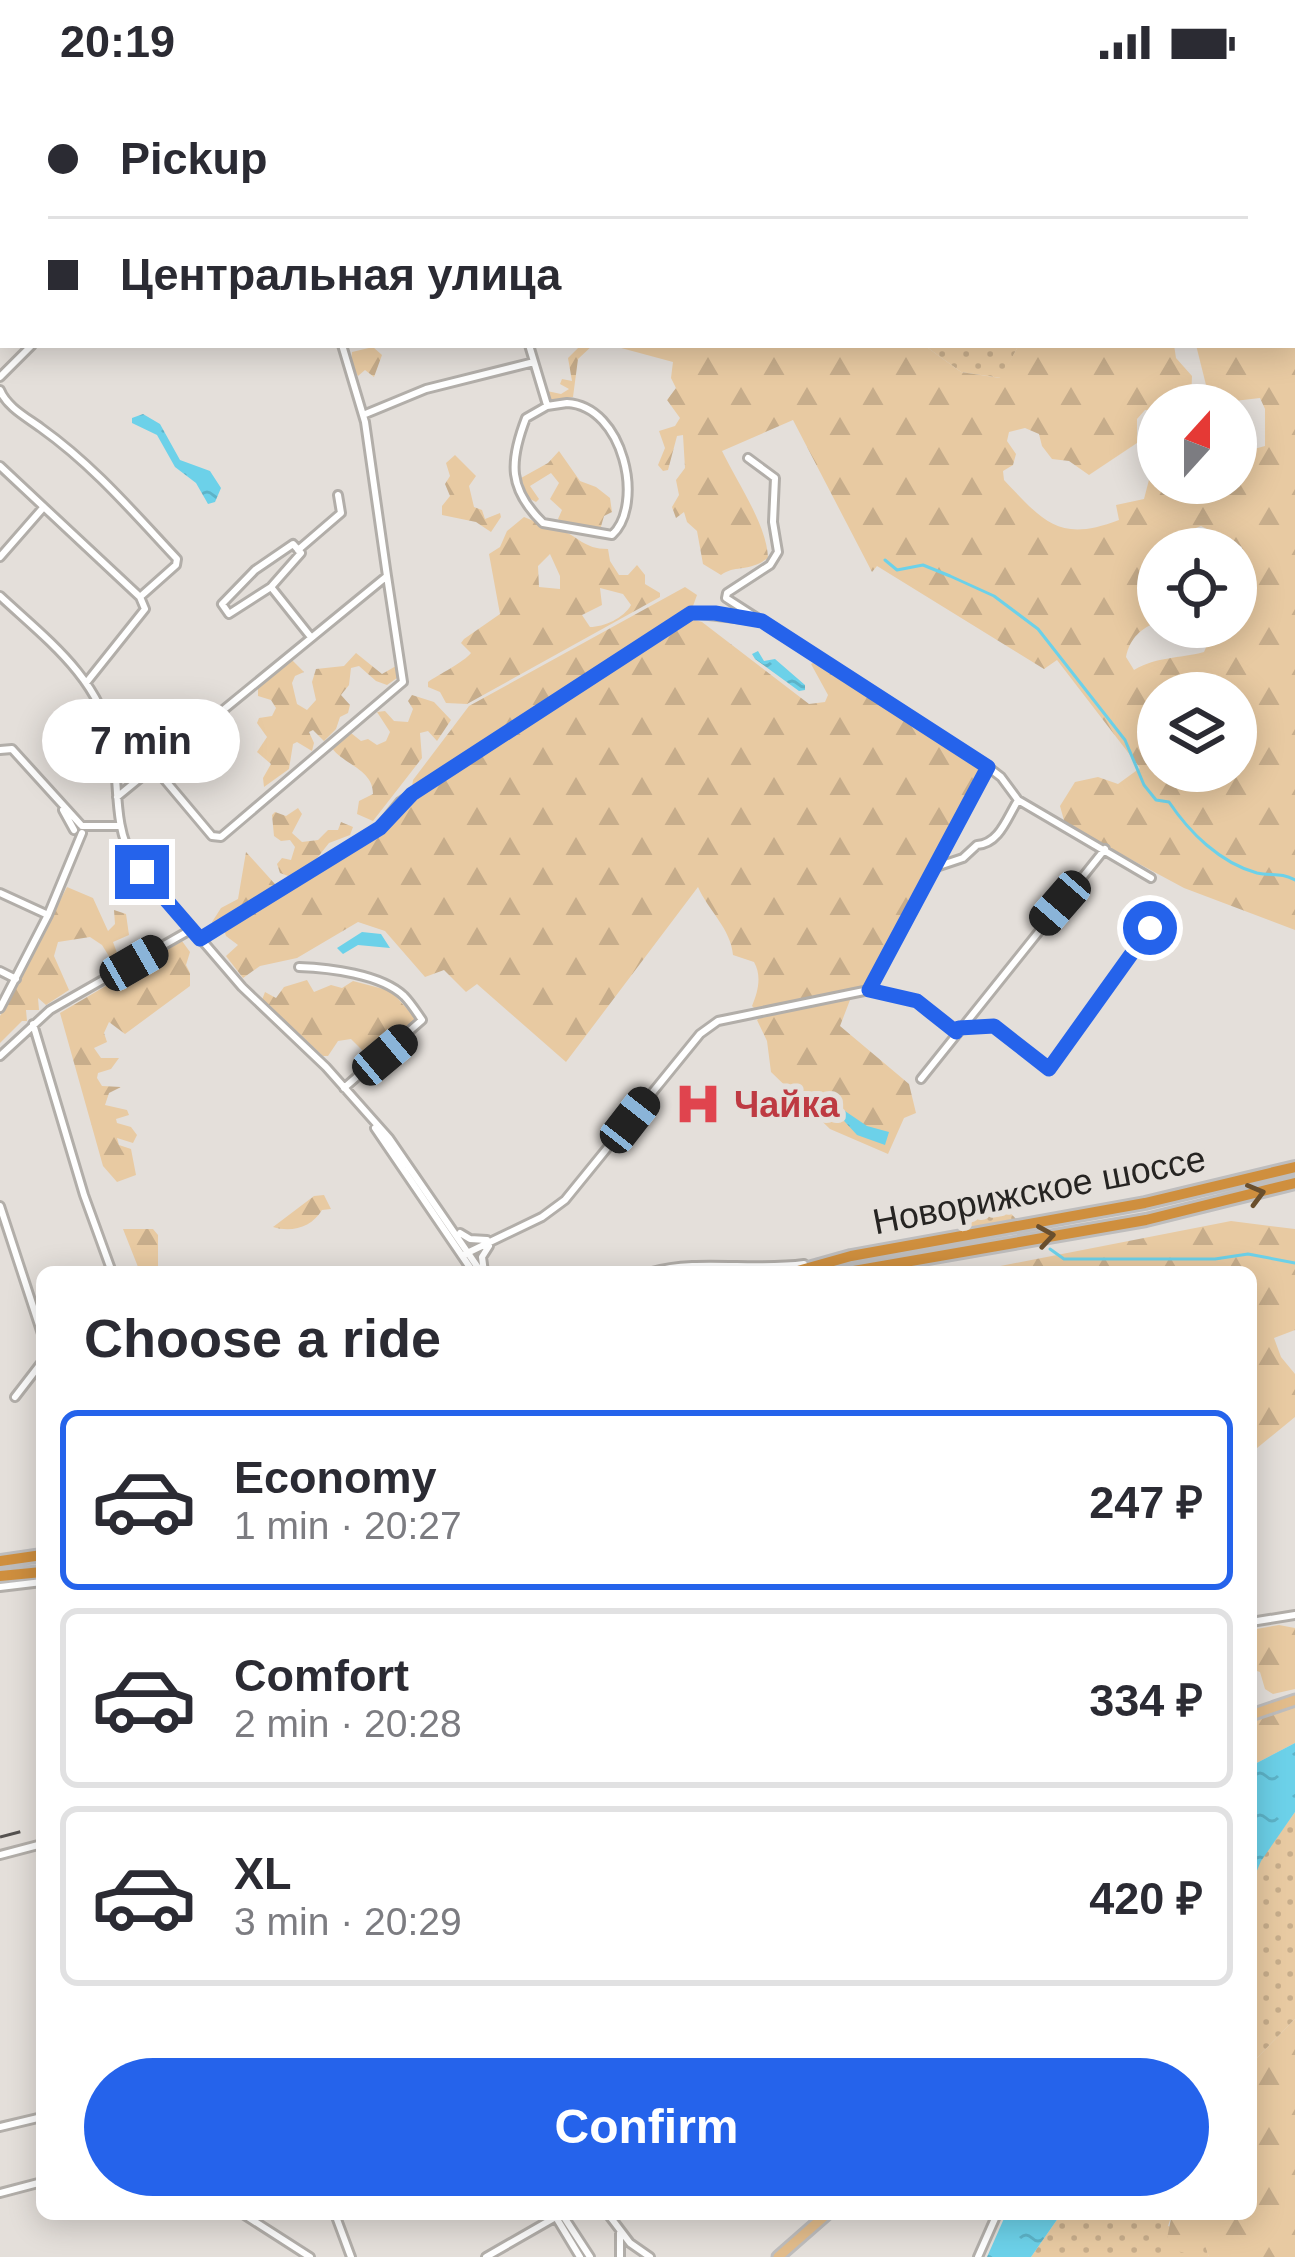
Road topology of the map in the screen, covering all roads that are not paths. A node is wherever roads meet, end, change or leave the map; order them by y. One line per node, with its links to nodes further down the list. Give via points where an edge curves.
1 (29, 348): 5 (street)
2 (343, 348): 8 (street)
3 (530, 348): 4 (street)
4 (534, 362): 7 (street); 8 (street, via 428,388)
5 (0, 377)
6 (0, 395): 18 (street, via 85,460 177,559)
7 (547, 406): 7 (street, via 524,421 516,490 543,523 612,535 626,487 613,431 586,406)
8 (363, 415): 15 (street)
9 (748, 458): 19 (street, via 775,478 778,552 726,598)
10 (0, 466): 12 (street)
11 (338, 495): 13 (street, via 340,513)
12 (42, 509): 14 (street); 18 (street)
13 (298, 550): 16 (street); 16 (street, via 293,544 255,570 222,604 229,614)
14 (0, 557)
15 (387, 576): 20 (street); 23 (street, via 403,682 221,837)
16 (271, 587): 20 (street)
17 (0, 596): 21 (street)
18 (140, 597): 21 (street, via 145,609)
19 (762, 621): 24 (street); 36 (street, via 691,613 412,794 380,828)
20 (310, 636): 23 (street)
21 (86, 683): 25 (street, via 109,727)
22 (0, 749): 28 (street, via 12,749)
23 (154, 767): 25 (street)
24 (988, 767): 26 (street); 30 (street)
25 (117, 797): 27 (street)
26 (1018, 800): 29 (street); 30 (street, via 996,837)
27 (120, 826): 28 (street); 35 (street, via 134,861)
28 (81, 829): 33 (street)
29 (1105, 849): 31 (street); 43 (street)
30 (936, 866): 40 (street)
31 (1151, 878)
32 (0, 893): 33 (street)
33 (49, 915): 39 (street)
34 (1150, 928): 43 (street, via 1049,1069 994,1026)
35 (192, 929): 36 (street); 42 (street)
36 (200, 939): 46 (street)
37 (299, 967): 46 (street, via 391,987 422,1021)
38 (0, 971): 39 (street)
39 (16, 979): 41 (street)
40 (869, 990): 43 (street, via 917,1001); 52 (street, via 709,1026 573,1192)
41 (0, 1008)
42 (33, 1024): 44 (street); 55 (street)
43 (958, 1030): 45 (street)
44 (0, 1056)
45 (921, 1079)
46 (344, 1088): 47 (street)
47 (362, 1110): 51 (street); 53 (street)
48 (1295, 1167): 54 (highway, Новорижское шоссе)
49 (1295, 1183): 60 (highway, Новорижское шоссе, one-way to 49, via 1146,1220)
50 (0, 1206): 61 (street)
51 (452, 1227): 52 (street, via 470,1239); 53 (street)
52 (496, 1239): 53 (street); 57 (street)
53 (466, 1254): 56 (street)
54 (832, 1261): 58 (street); 59 (highway, Новорижское шоссе)
55 (110, 1266)
56 (475, 1266)
57 (481, 1266)
58 (790, 1266)
59 (815, 1266)
60 (882, 1266)
61 (36, 1316)
62 (36, 1370): 63 (street)
63 (14, 1397)
64 (36, 1557): 65 (highway)
65 (0, 1561)
66 (36, 1573): 67 (highway)
67 (0, 1576)
68 (36, 1583): 69 (street)
69 (0, 1587)
70 (1295, 1615): 71 (street)
71 (1257, 1621)
72 (1295, 1700): 73 (main road)
73 (1257, 1713)
74 (36, 1846): 75 (street)
75 (0, 1855)
76 (36, 2118): 77 (street)
77 (0, 2127)
78 (36, 2184): 79 (street)
79 (0, 2193)
80 (252, 2220): 91 (street)
81 (337, 2220): 92 (street)
82 (549, 2220): 93 (street)
83 (561, 2220): 94 (street)
84 (562, 2220): 95 (street)
85 (612, 2220): 88 (street)
86 (819, 2220): 98 (main road)
87 (994, 2220): 99 (street)
88 (619, 2230): 89 (street); 96 (street)
89 (630, 2242): 90 (street); 96 (street)
90 (641, 2252): 96 (street); 97 (street)
91 (310, 2257)
92 (351, 2257)
93 (486, 2257)
94 (580, 2257)
95 (590, 2257)
96 (621, 2257)
97 (650, 2257)
98 (778, 2257)
99 (978, 2257)

